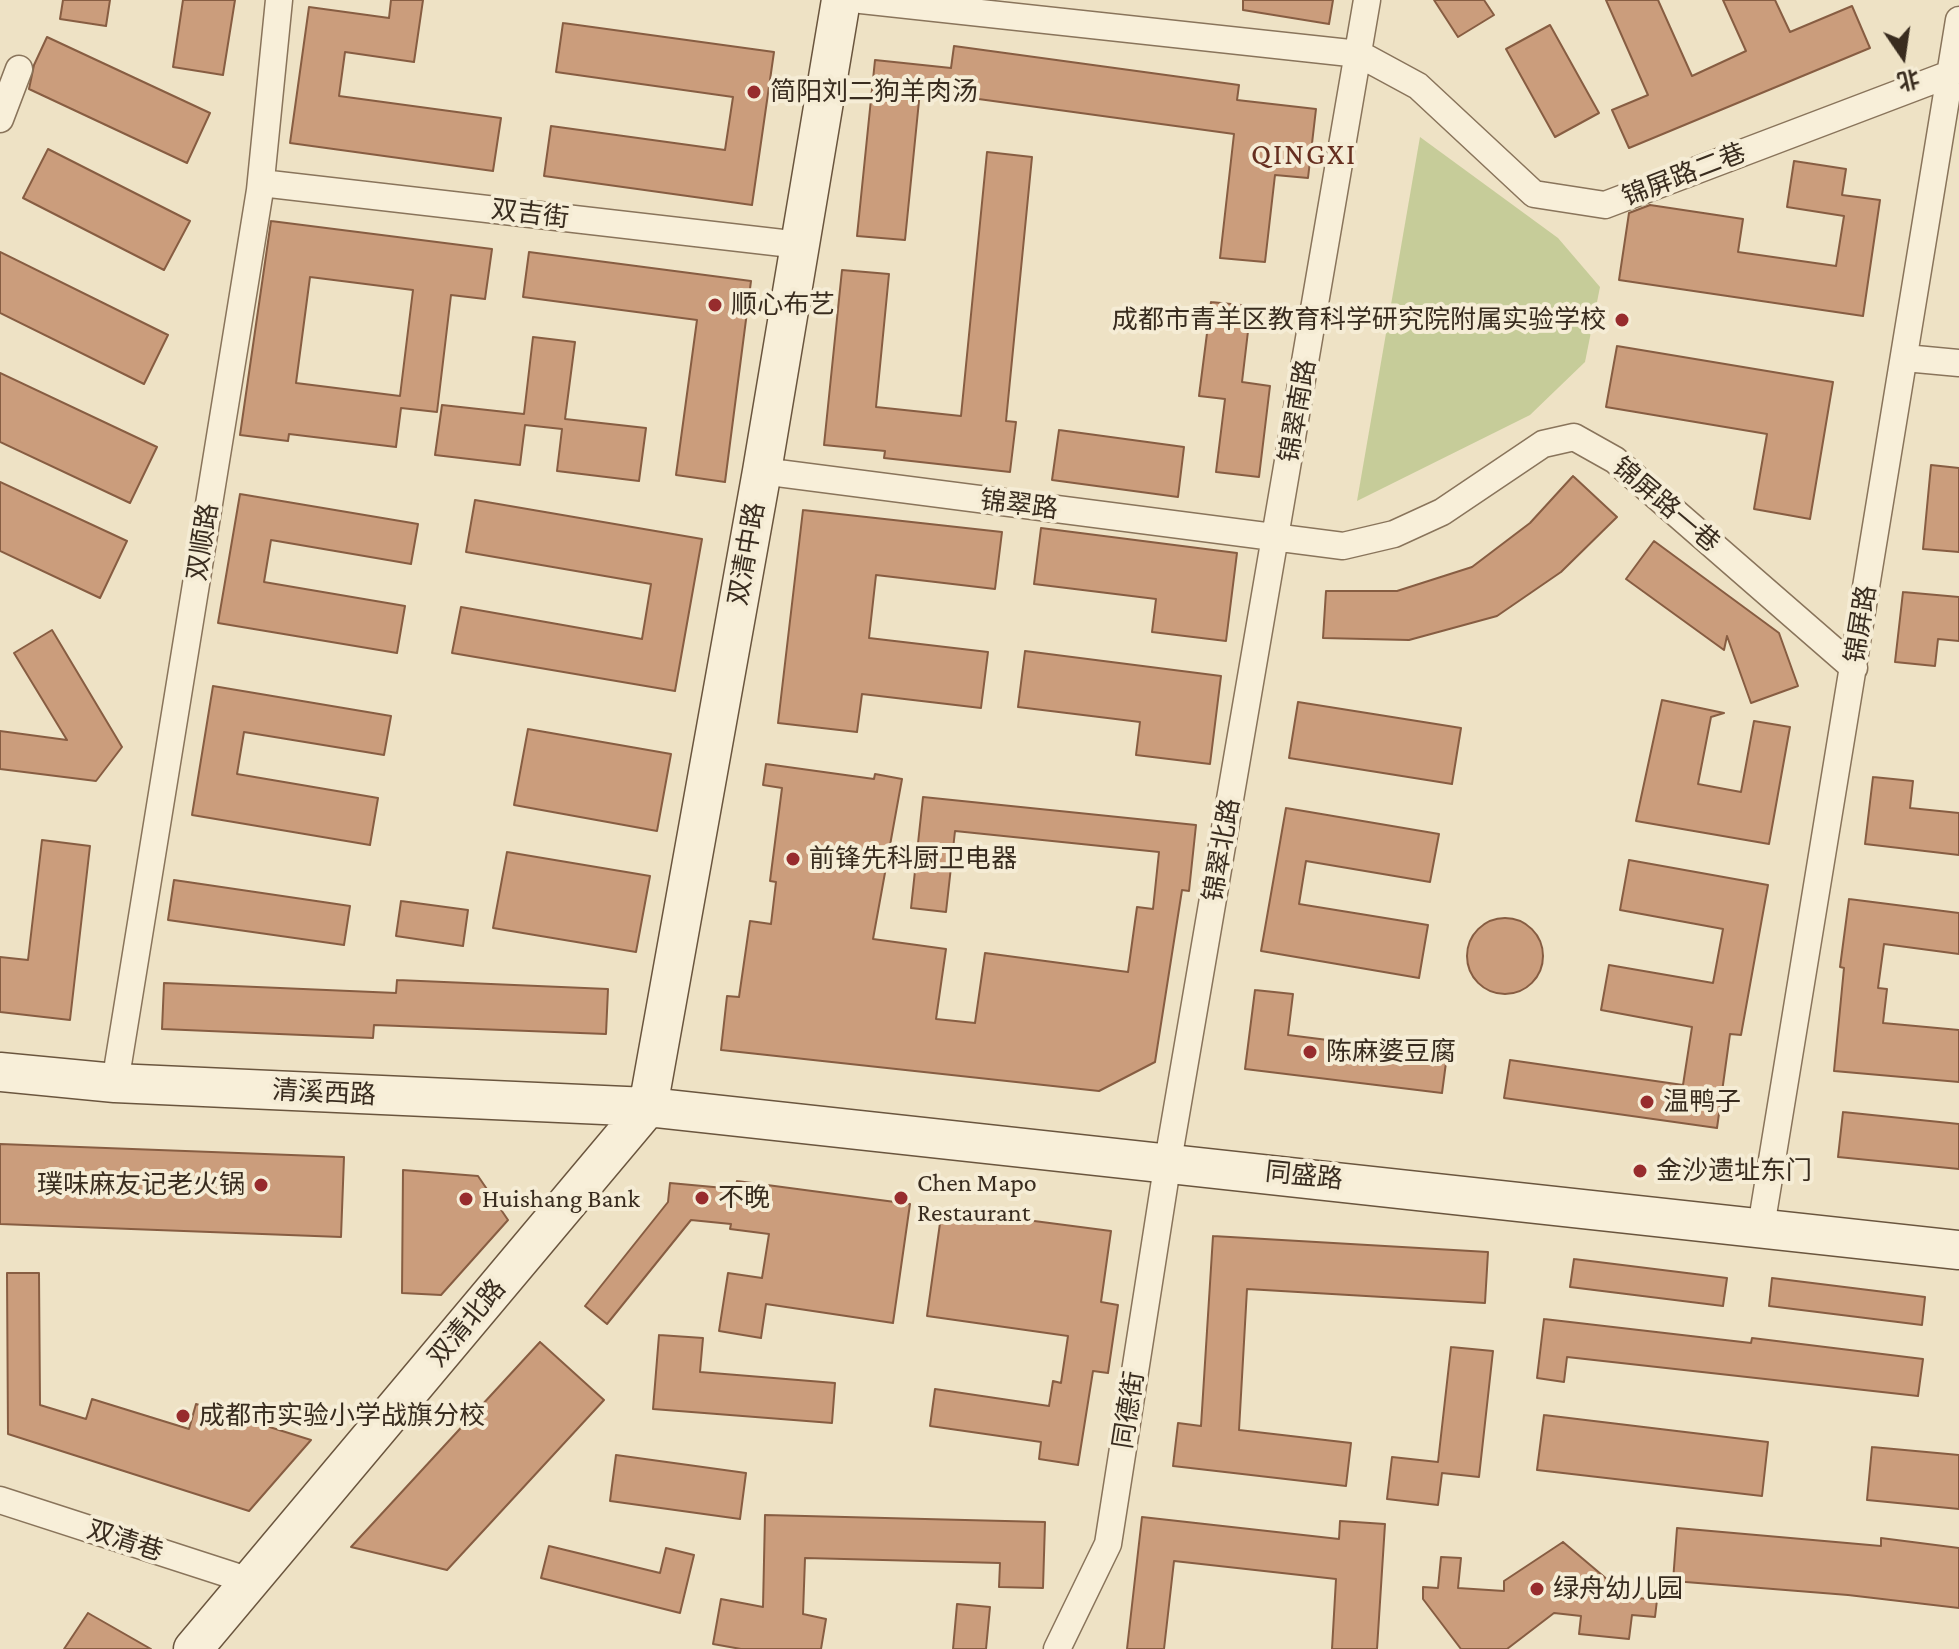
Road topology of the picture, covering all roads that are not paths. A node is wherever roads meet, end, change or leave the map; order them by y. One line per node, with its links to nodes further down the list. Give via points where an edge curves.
1 (279, 0): 10 (street, 双顺路)
2 (841, 0): 11 (street, 双清中路)
3 (861, 0): 6 (street)
4 (1367, 0): 6 (street, 锦翠南路)
5 (1959, 20): 8 (street, 锦屏路)
6 (1359, 54): 8 (street, 锦屏路二巷, via 1418,86 1534,194 1605,205); 15 (street, 锦翠南路)
7 (19, 69): 9 (street)
8 (1950, 74): 12 (street, 锦屏路)
9 (0, 119)
10 (261, 183): 11 (street, 双吉街); 18 (street, 双顺路)
11 (800, 245): 14 (street, 双清中路)
12 (1905, 358): 13 (street); 16 (street, 锦屏路)
13 (1959, 363)
14 (762, 471): 15 (street, 锦翠路); 19 (street, 双清中路)
15 (1276, 539): 16 (street, 锦屏路一巷, via 1343,546 1394,534 1442,512 1543,444 1574,437 1615,460); 20 (street, 锦翠北路)
16 (1854, 668): 21 (street, 锦屏路)
17 (0, 1072): 18 (street, 清溪西路)
18 (115, 1083): 19 (street, 清溪西路)
19 (648, 1107): 20 (street, 同盛路); 24 (street, 双清北路)
20 (1168, 1161): 21 (street, 同盛路); 26 (street, 同德街, via 1108,1544)
21 (1761, 1227): 22 (street, 同盛路)
22 (1959, 1250)
23 (0, 1500): 24 (street, 双清巷)
24 (250, 1581): 25 (street, 双清北路)
25 (193, 1649)
26 (1057, 1649)

